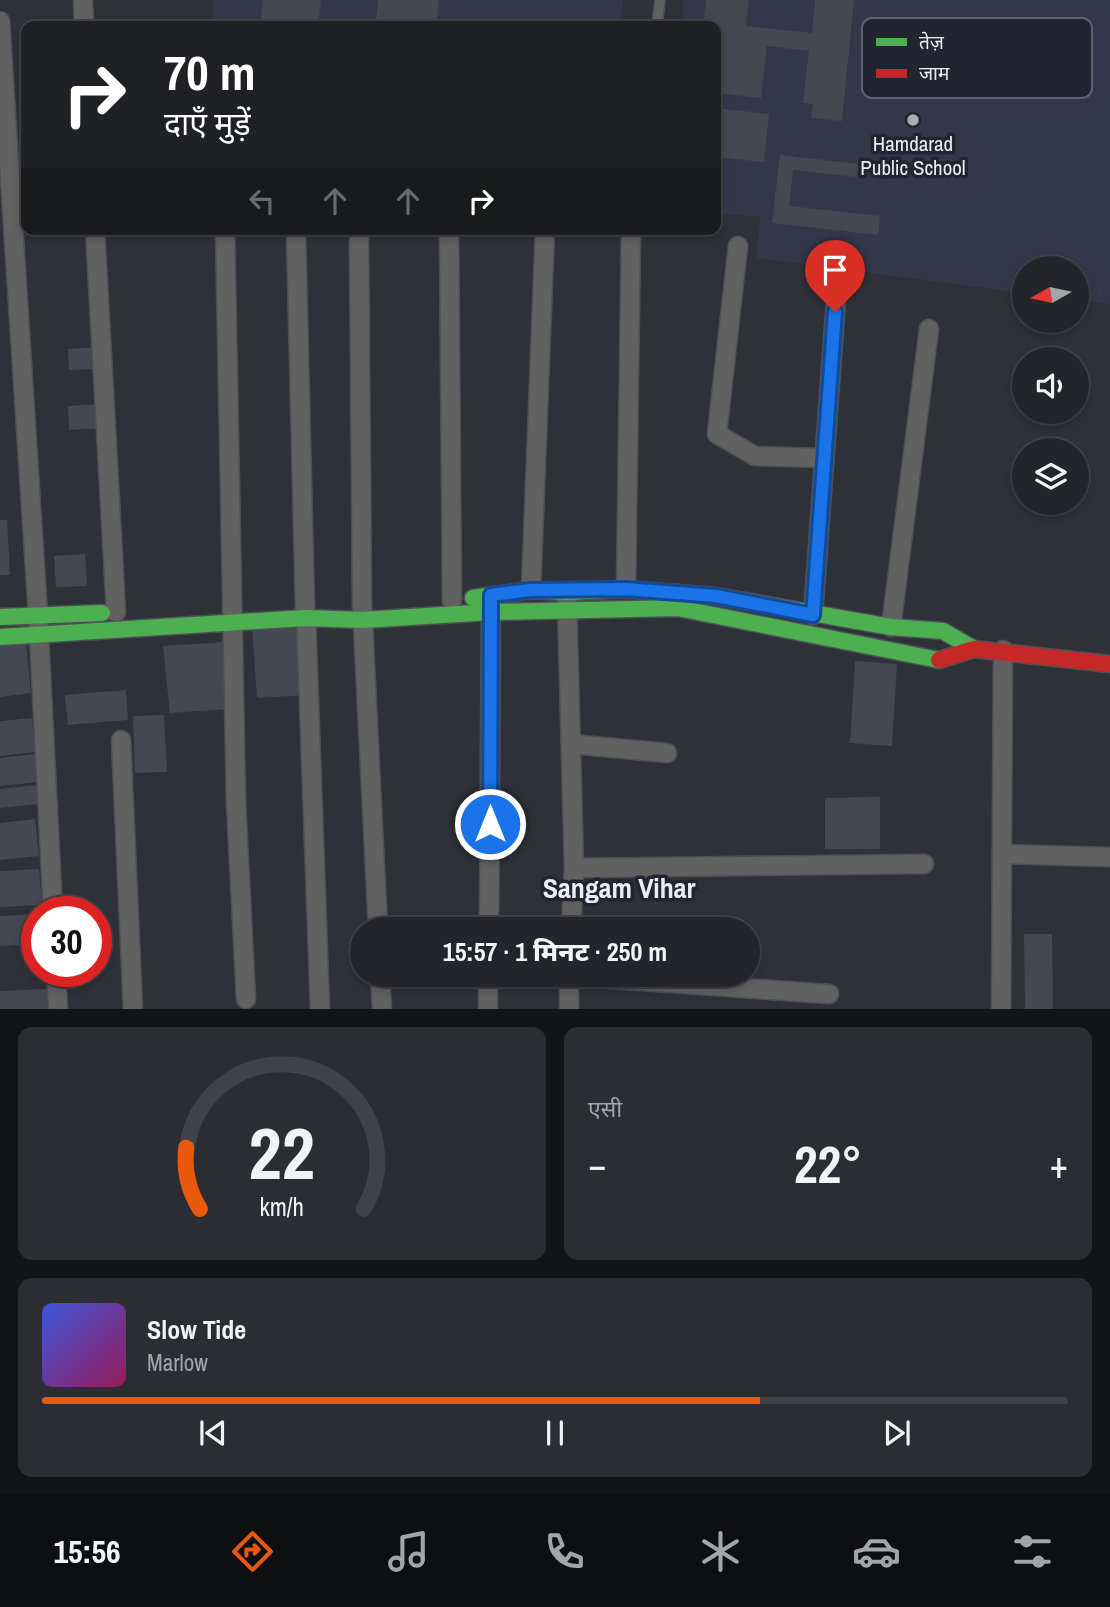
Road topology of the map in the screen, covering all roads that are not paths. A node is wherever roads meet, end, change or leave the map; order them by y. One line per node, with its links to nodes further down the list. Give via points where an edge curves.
1 (83, 0): 3 (street)
2 (660, 0): 4 (lane)
3 (84, 21)
4 (658, 21)
5 (0, 22): 26 (street)
6 (95, 235): 22 (street)
7 (225, 235): 23 (street)
8 (296, 235): 24 (street)
9 (449, 235): 19 (street)
10 (545, 235): 18 (street)
11 (631, 235): 17 (street)
12 (359, 240): 25 (street)
13 (738, 246): 16 (street, via 717,434 755,456)
14 (837, 287): 16 (street)
15 (929, 329): 29 (street)
16 (823, 458): 27 (street)
17 (626, 589): 20 (street); 27 (street, via 716,596)
18 (531, 590): 20 (street); 21 (street)
19 (452, 601): 21 (street); 25 (street)
20 (567, 601): 21 (street); 32 (street, via 678,608 941,660); 36 (street)
21 (491, 604): 25 (street); 44 (street)
22 (122, 612): 26 (street)
23 (228, 612): 24 (street); 30 (street); 52 (street)
24 (306, 612): 25 (street); 55 (street)
25 (362, 612): 43 (street)
26 (38, 615): 28 (street); 30 (street)
27 (813, 615): 29 (street)
28 (0, 617)
29 (891, 627): 32 (street, via 943,631)
30 (39, 634): 31 (street); 42 (street)
31 (0, 637)
32 (974, 649): 33 (street)
33 (1003, 650): 34 (street); 38 (street)
34 (1110, 664)
35 (121, 740): 54 (street)
36 (571, 744): 37 (street); 41 (street)
37 (667, 753)
38 (1002, 854): 39 (street); 59 (street)
39 (1110, 857)
40 (923, 864): 41 (street)
41 (574, 868): 45 (street)
42 (52, 896)
43 (377, 917)
44 (489, 917)
45 (572, 917)
46 (57, 987): 53 (street)
47 (381, 987): 56 (street)
48 (488, 987): 57 (street)
49 (569, 987): 58 (street)
50 (733, 987): 51 (street)
51 (829, 994)
52 (246, 999)
53 (58, 1009)
54 (134, 1009)
55 (320, 1009)
56 (382, 1009)
57 (488, 1009)
58 (569, 1009)
59 (1001, 1009)

